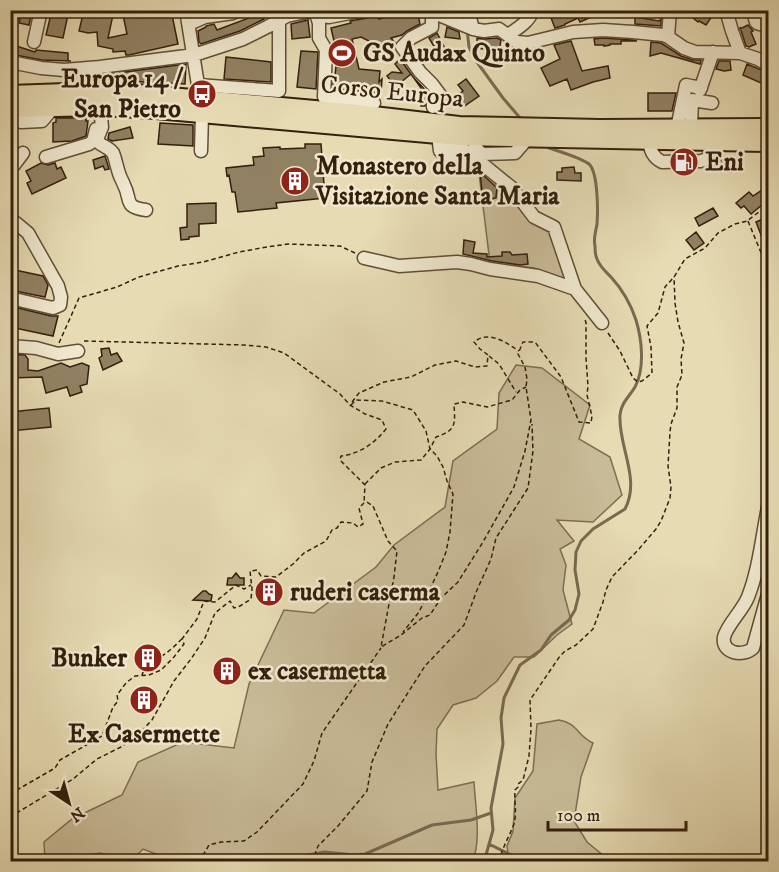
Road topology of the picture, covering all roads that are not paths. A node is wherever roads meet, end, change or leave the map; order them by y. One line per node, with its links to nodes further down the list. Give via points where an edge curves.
1 (41, 10): 19 (street)
2 (186, 10): 14 (street)
3 (235, 10): 12 (street)
4 (365, 10): 10 (street, via 329,17)
5 (468, 10): 16 (street)
6 (532, 10): 17 (street, via 526,21)
7 (670, 10): 18 (street)
8 (726, 10): 21 (street)
9 (754, 10): 15 (street, via 756,23)
10 (316, 11): 13 (street); 25 (street, via 319,38 326,50 324,97)
11 (430, 12): 16 (street); 28 (street, via 432,27 402,47 445,101)
12 (204, 14): 14 (street)
13 (279, 21): 22 (street, via 243,39); 22 (street, via 279,91 198,85)
14 (189, 24): 22 (street)
15 (768, 24)
16 (473, 29): 17 (street, via 499,29)
17 (508, 35): 18 (street, via 517,42 528,43 573,32 603,30)
18 (668, 37): 20 (street, via 695,52)
19 (34, 42)
20 (713, 52): 21 (street); 31 (street, via 701,89 686,85)
21 (740, 53): 24 (street)
22 (194, 55): 23 (street, via 64,70)
23 (10, 62)
24 (768, 65)
25 (374, 103)
26 (712, 103): 31 (street, via 692,100)
27 (11, 104): 29 (main road, Corso Europa); 33 (main road, Corso Europa, via 94,92 126,92)
28 (433, 107)
29 (100, 111): 30 (main road, Corso Europa); 39 (street, via 93,141); 41 (street, via 102,127 98,142 112,153 128,202 135,209)
30 (202, 114): 35 (main road, Corso Europa); 37 (street)
31 (684, 128): 32 (main road, Corso Europa); 34 (main road, Corso Europa)
32 (768, 128)
33 (526, 133): 34 (main road, Corso Europa); 35 (main road, Corso Europa)
34 (642, 136): 36 (main road, Corso Europa)
35 (442, 142): 44 (street, via 438,145 446,155 480,160 512,188 534,217 555,227)
36 (768, 143)
37 (201, 151)
38 (23, 153): 40 (street, via 14,165)
39 (46, 157)
40 (10, 164)
41 (146, 210)
42 (10, 221): 45 (street, via 28,233 62,297 60,305 52,308)
43 (364, 258): 44 (street, via 399,266 457,262 538,276)
44 (575, 289): 46 (street)
45 (10, 298)
46 (602, 323)
47 (10, 346): 48 (street, via 57,354)
48 (81, 346)
49 (768, 507): 50 (street, via 754,580 725,634 729,650 740,654 753,648)
50 (768, 595)

